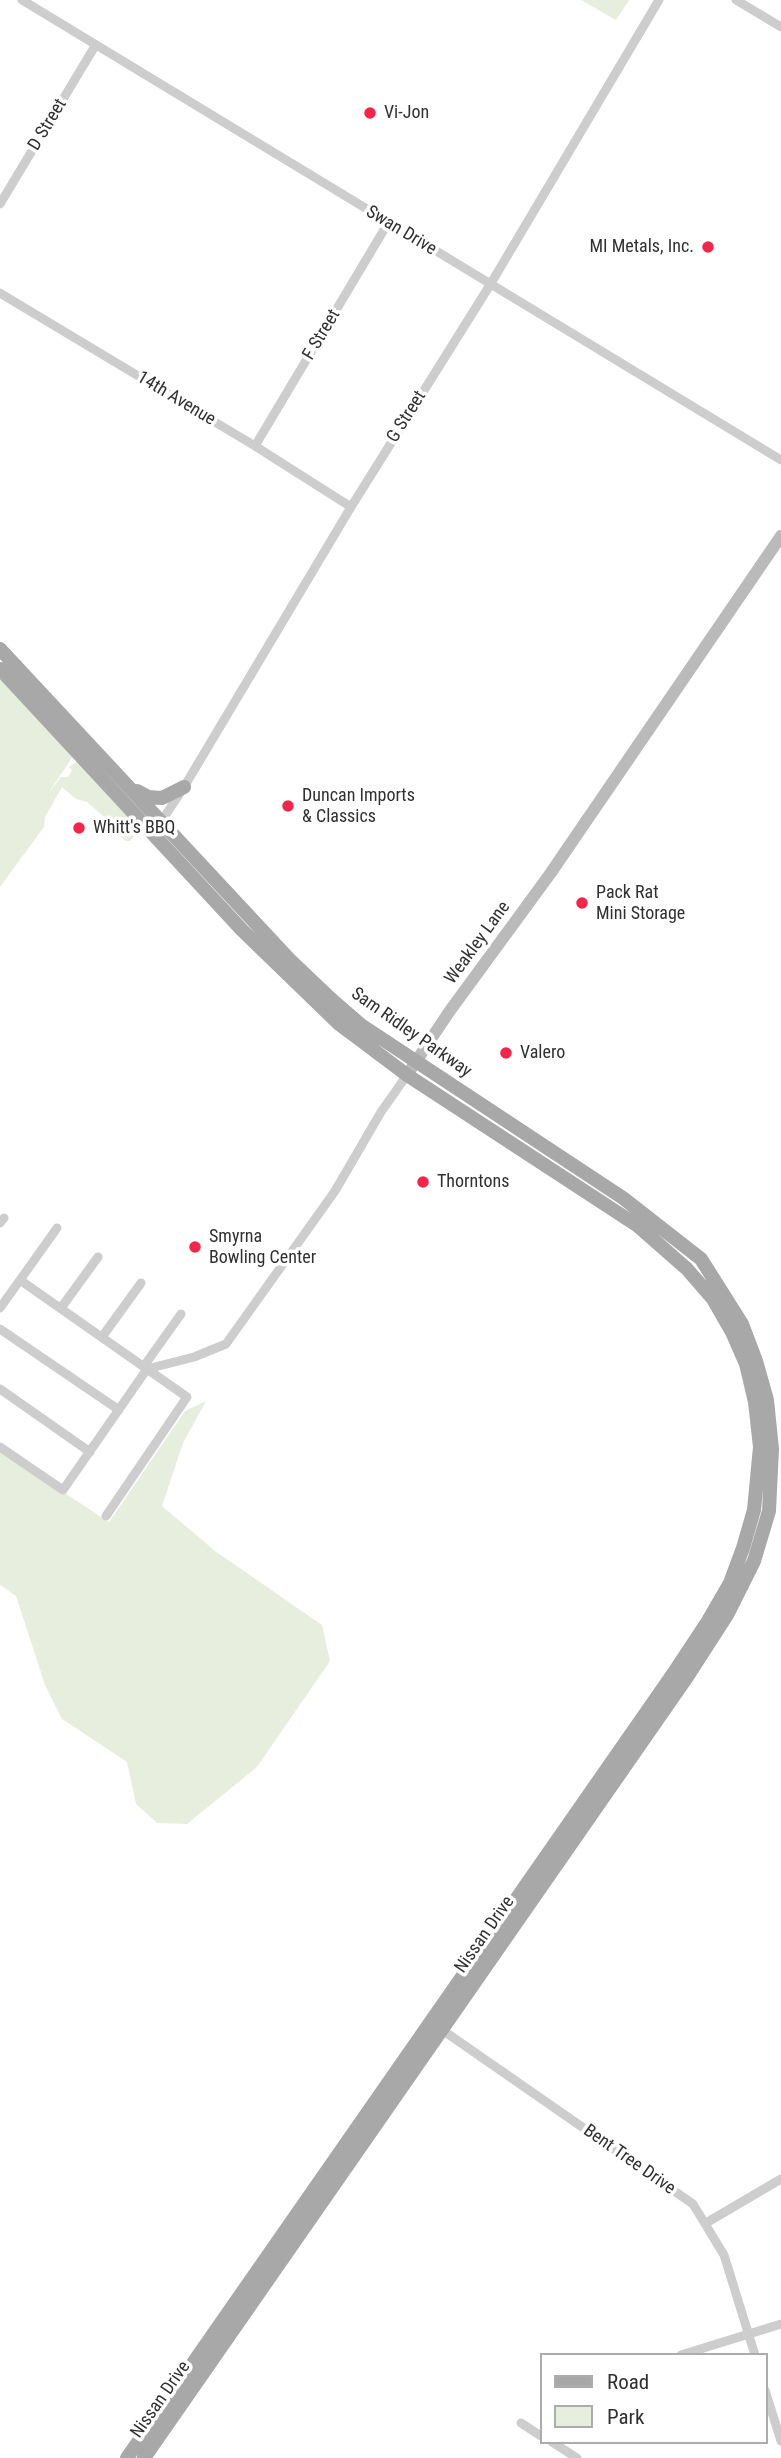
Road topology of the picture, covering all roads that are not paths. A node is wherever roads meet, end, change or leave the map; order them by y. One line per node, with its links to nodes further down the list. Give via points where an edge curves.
1 (22, 0): 5 (street, Swan Drive)
2 (659, 0): 8 (street, G Street)
3 (736, 0): 4 (street)
4 (781, 27)
5 (95, 46): 6 (street, D Street); 7 (street, Swan Drive)
6 (0, 204)
7 (388, 223): 8 (street, Swan Drive); 10 (street, F Street)
8 (490, 285): 11 (street, Swan Drive); 12 (street, G Street)
9 (0, 293): 10 (street, 14th Avenue)
10 (255, 446): 12 (street, 14th Avenue)
11 (781, 460)
12 (351, 507): 17 (street, G Street)
13 (781, 536): 19 (main road, Weakley Lane)
14 (0, 649): 16 (main road, Sam Ridley Parkway)
15 (0, 669): 18 (main road, Sam Ridley Parkway)
16 (129, 786): 17 (main road, via 148,797 162,798); 18 (main road, Sam Ridley Parkway)
17 (184, 787): 18 (street, G Street)
18 (158, 827): 19 (main road, Sam Ridley Parkway, via 325,995); 20 (main road, Sam Ridley Parkway, via 242,930 296,984 339,1024)
19 (416, 1062): 20 (main road, Weakley Lane); 32 (main road, Sam Ridley Parkway, via 623,1198 701,1259 742,1324)
20 (407, 1075): 30 (street, Weakley Lane, via 335,1191 226,1344); 32 (main road, Sam Ridley Parkway, via 638,1226 688,1269 713,1299)
21 (57, 1228): 23 (street)
22 (98, 1257): 26 (street)
23 (20, 1280): 25 (street); 26 (street)
24 (141, 1283): 29 (street)
25 (0, 1308)
26 (61, 1308): 29 (street)
27 (181, 1314): 30 (street)
28 (0, 1329): 33 (street)
29 (102, 1337): 30 (street)
30 (145, 1368): 33 (street); 36 (street, via 187,1397)
31 (0, 1389): 35 (street)
32 (768, 1400): 37 (main road, Nissan Drive, via 772,1449 769,1511 754,1561 727,1615)
33 (118, 1410): 35 (street)
34 (0, 1447): 35 (street, via 63,1490)
35 (90, 1452)
36 (106, 1516)
37 (436, 2026): 39 (street, Bent Tree Drive, via 693,2204); 49 (main road, Nissan Drive); 50 (main road, Nissan Drive)
38 (781, 2179): 39 (street)
39 (706, 2223): 41 (street, Bent Tree Drive, via 724,2255)
40 (781, 2323): 41 (street)
41 (748, 2334): 42 (street); 43 (street, Bent Tree Drive)
42 (687, 2353)
43 (753, 2353)
44 (767, 2396): 47 (street)
45 (521, 2423): 46 (street)
46 (540, 2435)
47 (781, 2441)
48 (555, 2444): 51 (street)
49 (127, 2458)
50 (144, 2458)
51 (577, 2458)

